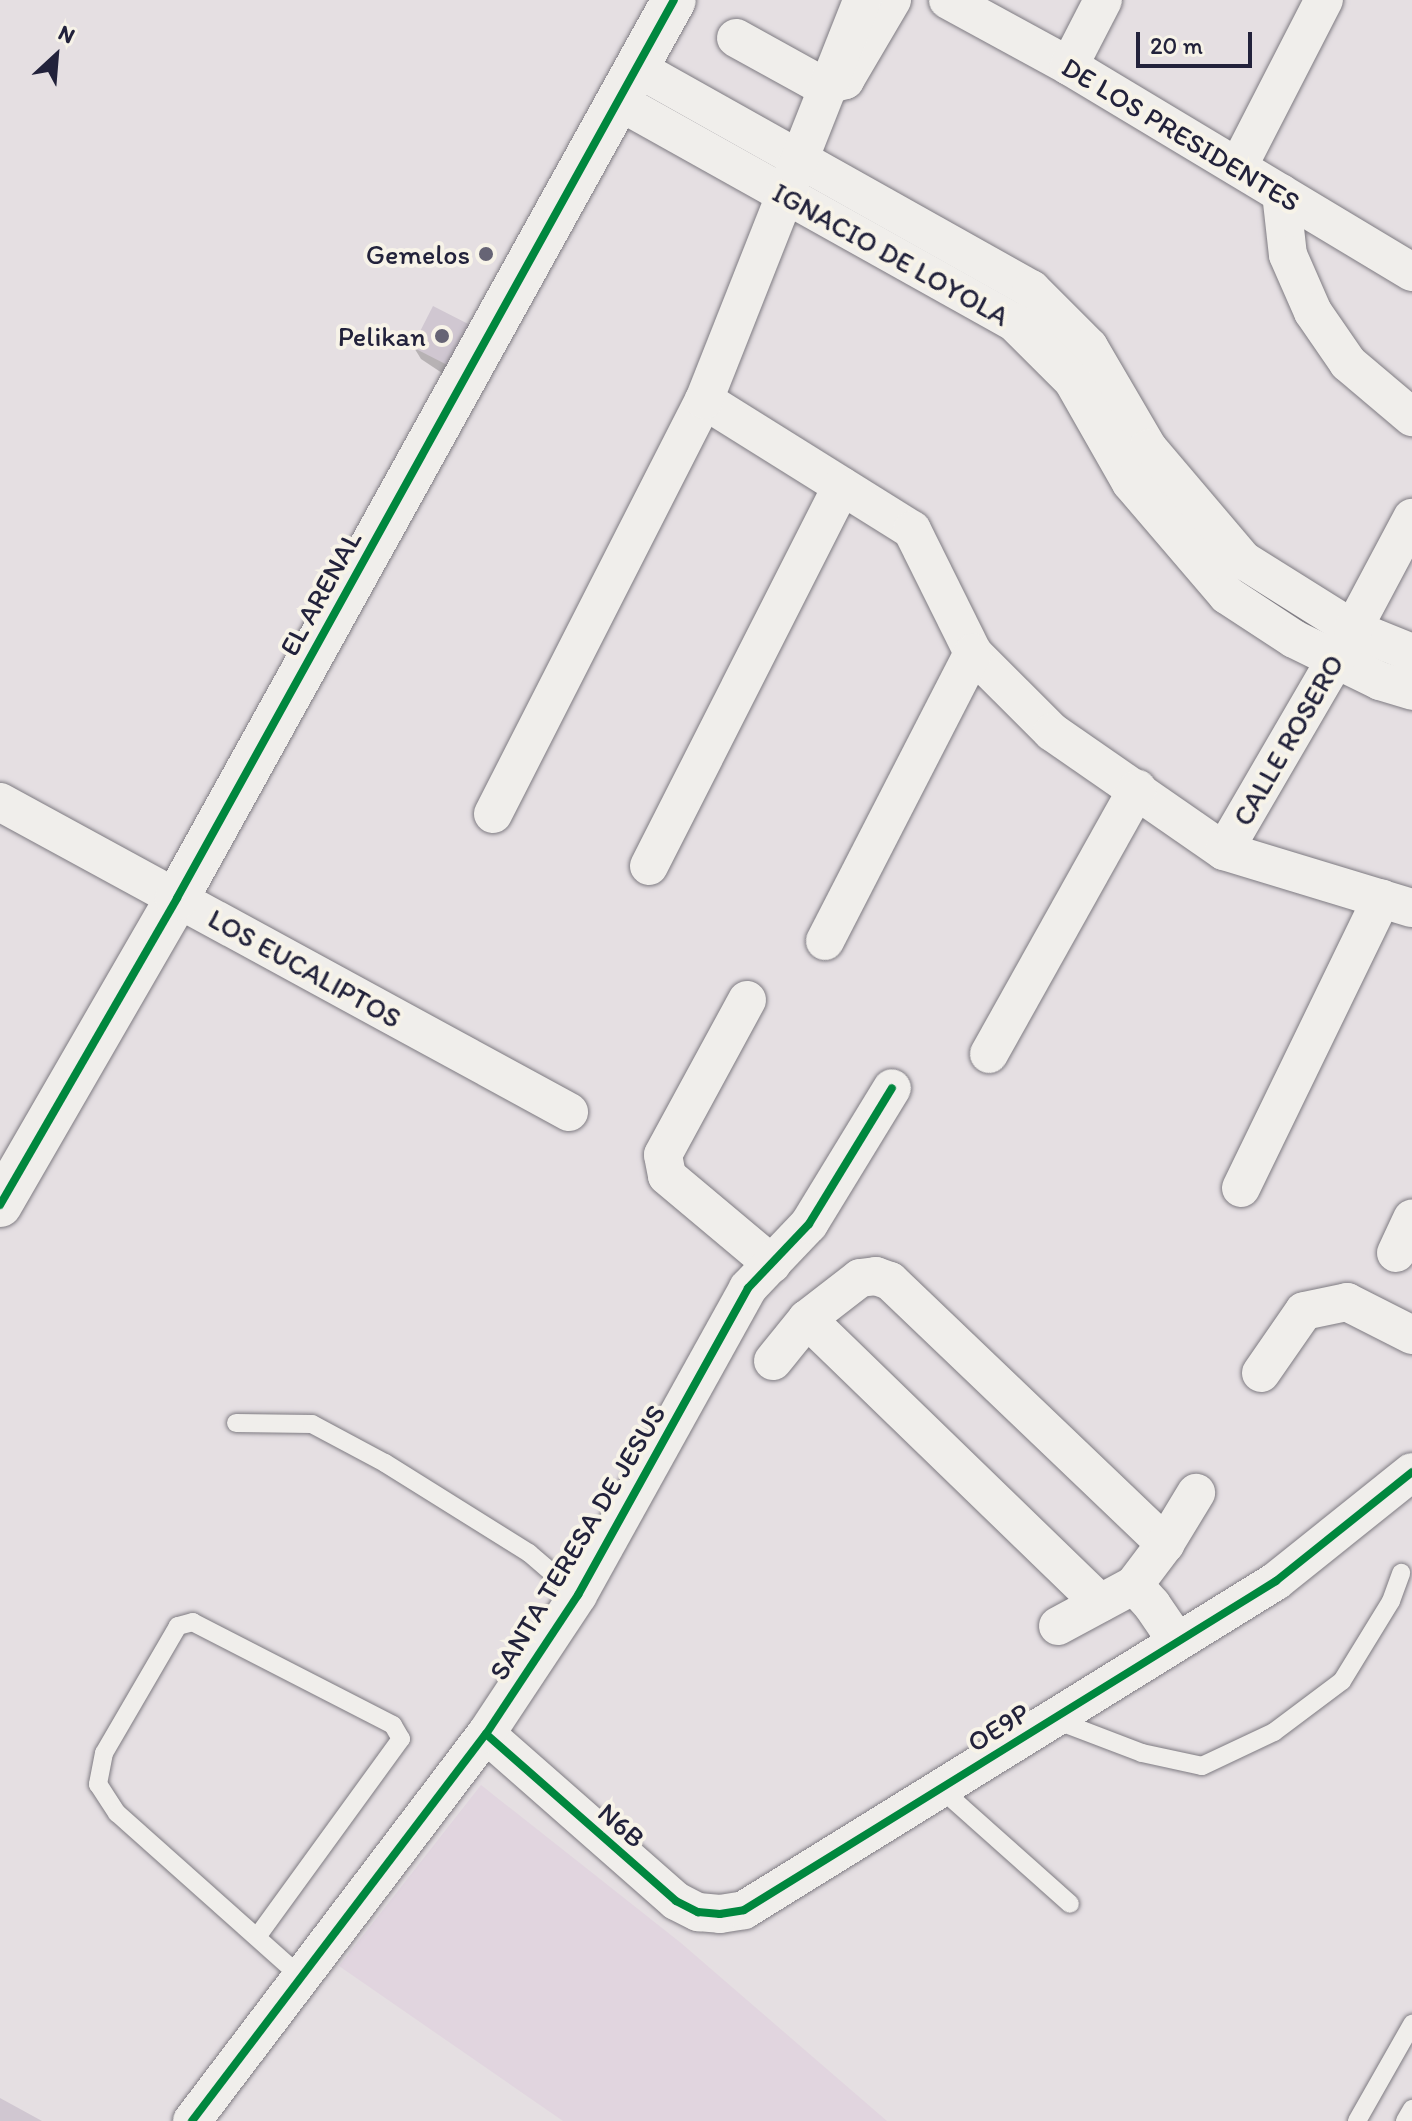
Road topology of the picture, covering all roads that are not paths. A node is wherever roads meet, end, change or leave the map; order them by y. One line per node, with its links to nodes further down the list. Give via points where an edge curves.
1 (674, 0): 9 (street, EL ARENAL)
2 (862, 0): 13 (street)
3 (892, 0): 7 (street, via 845,80 823,86)
4 (948, 0): 8 (street, DE LOS PRESIDENTES)
5 (1103, 0): 8 (street)
6 (1324, 0): 10 (street)
7 (736, 38)
8 (1069, 66): 10 (street, DE LOS PRESIDENTES)
9 (627, 85): 17 (street, IGNACIO DE LOYOLA, via 1031,289 1089,347 1134,457 1243,560); 26 (street, EL ARENAL)
10 (1238, 167): 11 (street, DE LOS PRESIDENTES)
11 (1281, 193): 12 (street, DE LOS PRESIDENTES); 14 (street, via 1288,255 1313,312 1348,363)
12 (1409, 261)
13 (704, 400): 15 (street); 23 (street)
14 (1412, 417)
15 (842, 486): 18 (street, via 912,530); 25 (street)
16 (1412, 518): 17 (street, CALLE ROSERO)
17 (1343, 644): 19 (street, IGNACIO DE LOYOLA); 20 (street, IGNACIO DE LOYOLA, via 1380,681); 24 (street, CALLE ROSERO)
18 (973, 653): 21 (street, via 1052,732); 28 (street)
19 (1412, 653)
20 (1412, 691)
21 (1137, 789): 24 (street); 30 (street)
22 (0, 802): 26 (street, LOS EUCALIPTOS)
23 (493, 814)
24 (1224, 851): 27 (street)
25 (649, 866)
26 (177, 898): 32 (street, LOS EUCALIPTOS); 34 (street, EL ARENAL)
27 (1397, 903): 33 (street)
28 (825, 941)
29 (747, 1000): 37 (street, via 663,1155 667,1176)
30 (989, 1054)
31 (892, 1088): 37 (street, SANTA TERESA DE JESUS, via 809,1224)
32 (569, 1112)
33 (1241, 1188)
34 (0, 1205)
35 (1412, 1219): 36 (street)
36 (1396, 1253)
37 (772, 1264): 48 (street, SANTA TERESA DE JESUS, via 748,1288)
38 (807, 1319): 40 (street); 45 (street, via 860,1278 890,1281); 49 (street)
39 (1412, 1335): 41 (street, via 1347,1302 1304,1311)
40 (773, 1361)
41 (1261, 1373)
42 (236, 1423): 48 (lane, via 312,1424 529,1553)
43 (1412, 1472): 51 (street, OE9P, via 1276,1581)
44 (1196, 1493): 45 (street)
45 (1165, 1544): 47 (street)
46 (1401, 1573): 52 (lane, via 1391,1601 1342,1681 1274,1732 1202,1766 1142,1753)
47 (1134, 1585): 49 (street); 51 (street)
48 (578, 1595): 53 (street, SANTA TERESA DE JESUS)
49 (1100, 1603): 50 (street)
50 (1058, 1626)
51 (1176, 1640): 52 (street, OE9P)
52 (1053, 1719): 54 (street, OE9P)
53 (486, 1734): 56 (street, N6B, via 676,1901 698,1912); 58 (street, SANTA TERESA DE JESUS)
54 (940, 1788): 55 (lane); 56 (street, OE9P)
55 (1070, 1904)
56 (744, 1910)
57 (257, 1937): 57 (lane, via 117,1813 98,1784 104,1753 178,1626 193,1622 393,1725 401,1739); 58 (lane)
58 (302, 1978): 61 (street, SANTA TERESA DE JESUS)
59 (1412, 2024): 62 (lane)
60 (1412, 2109): 63 (lane)
61 (192, 2121)
62 (1357, 2121)
63 (1405, 2121)

